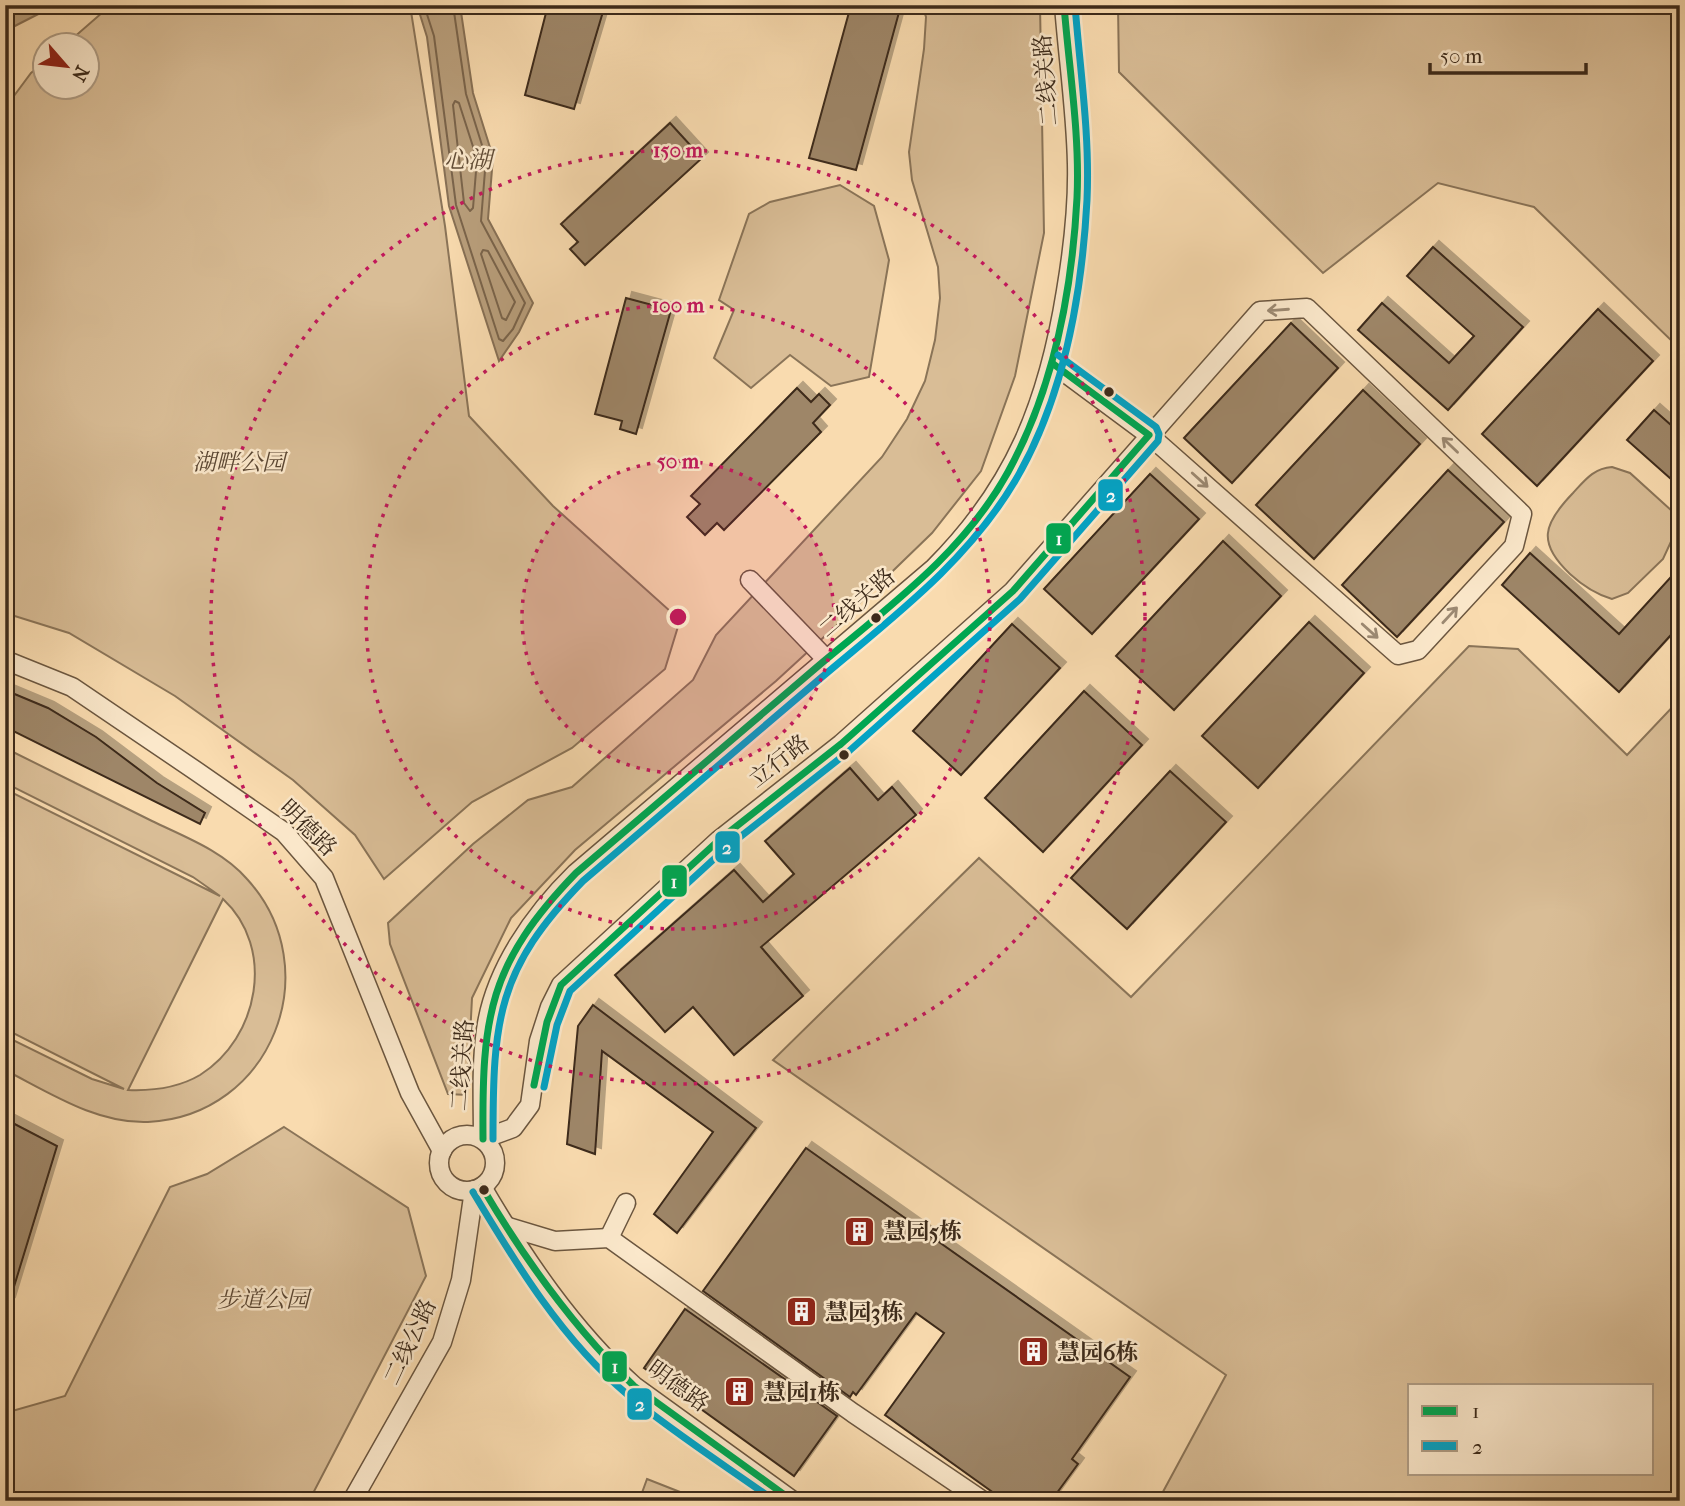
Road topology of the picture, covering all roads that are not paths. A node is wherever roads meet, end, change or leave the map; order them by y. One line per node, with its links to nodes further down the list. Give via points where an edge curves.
1 (1064, 5): 2 (street, 二线关路, via 1077,193 1072,254)
2 (1052, 363): 3 (street); 6 (street, 二线关路, via 1022,449 979,520 934,568)
3 (1149, 435): 3 (street, 立行路, one-way to 3, via 1398,655 1418,650 1514,546 1522,514 1307,308 1260,311); 7 (street, 立行路, via 1013,591 841,744 719,840 561,985 539,1041 530,1105 513,1128)
4 (750, 580): 6 (street)
5 (5, 660): 8 (street, 明德路, via 72,687 284,832 324,878 410,1093)
6 (827, 660): 7 (street, 二线关路, via 576,873 536,920 505,971 488,1019)
7 (482, 1139): 8 (street, via 461,1135); 9 (street, via 491,1147 496,1164 494,1174)
8 (442, 1151): 9 (street, via 439,1168 443,1177 456,1189)
9 (478, 1189): 11 (street, 明德路); 13 (street, 二线公路, via 461,1280 442,1342)
10 (626, 1203): 12 (street)
11 (505, 1226): 12 (street, via 555,1241); 14 (street, 明德路, via 571,1318 614,1368)
12 (609, 1238): 15 (street)
13 (352, 1501)
14 (793, 1501)
15 (983, 1501)

